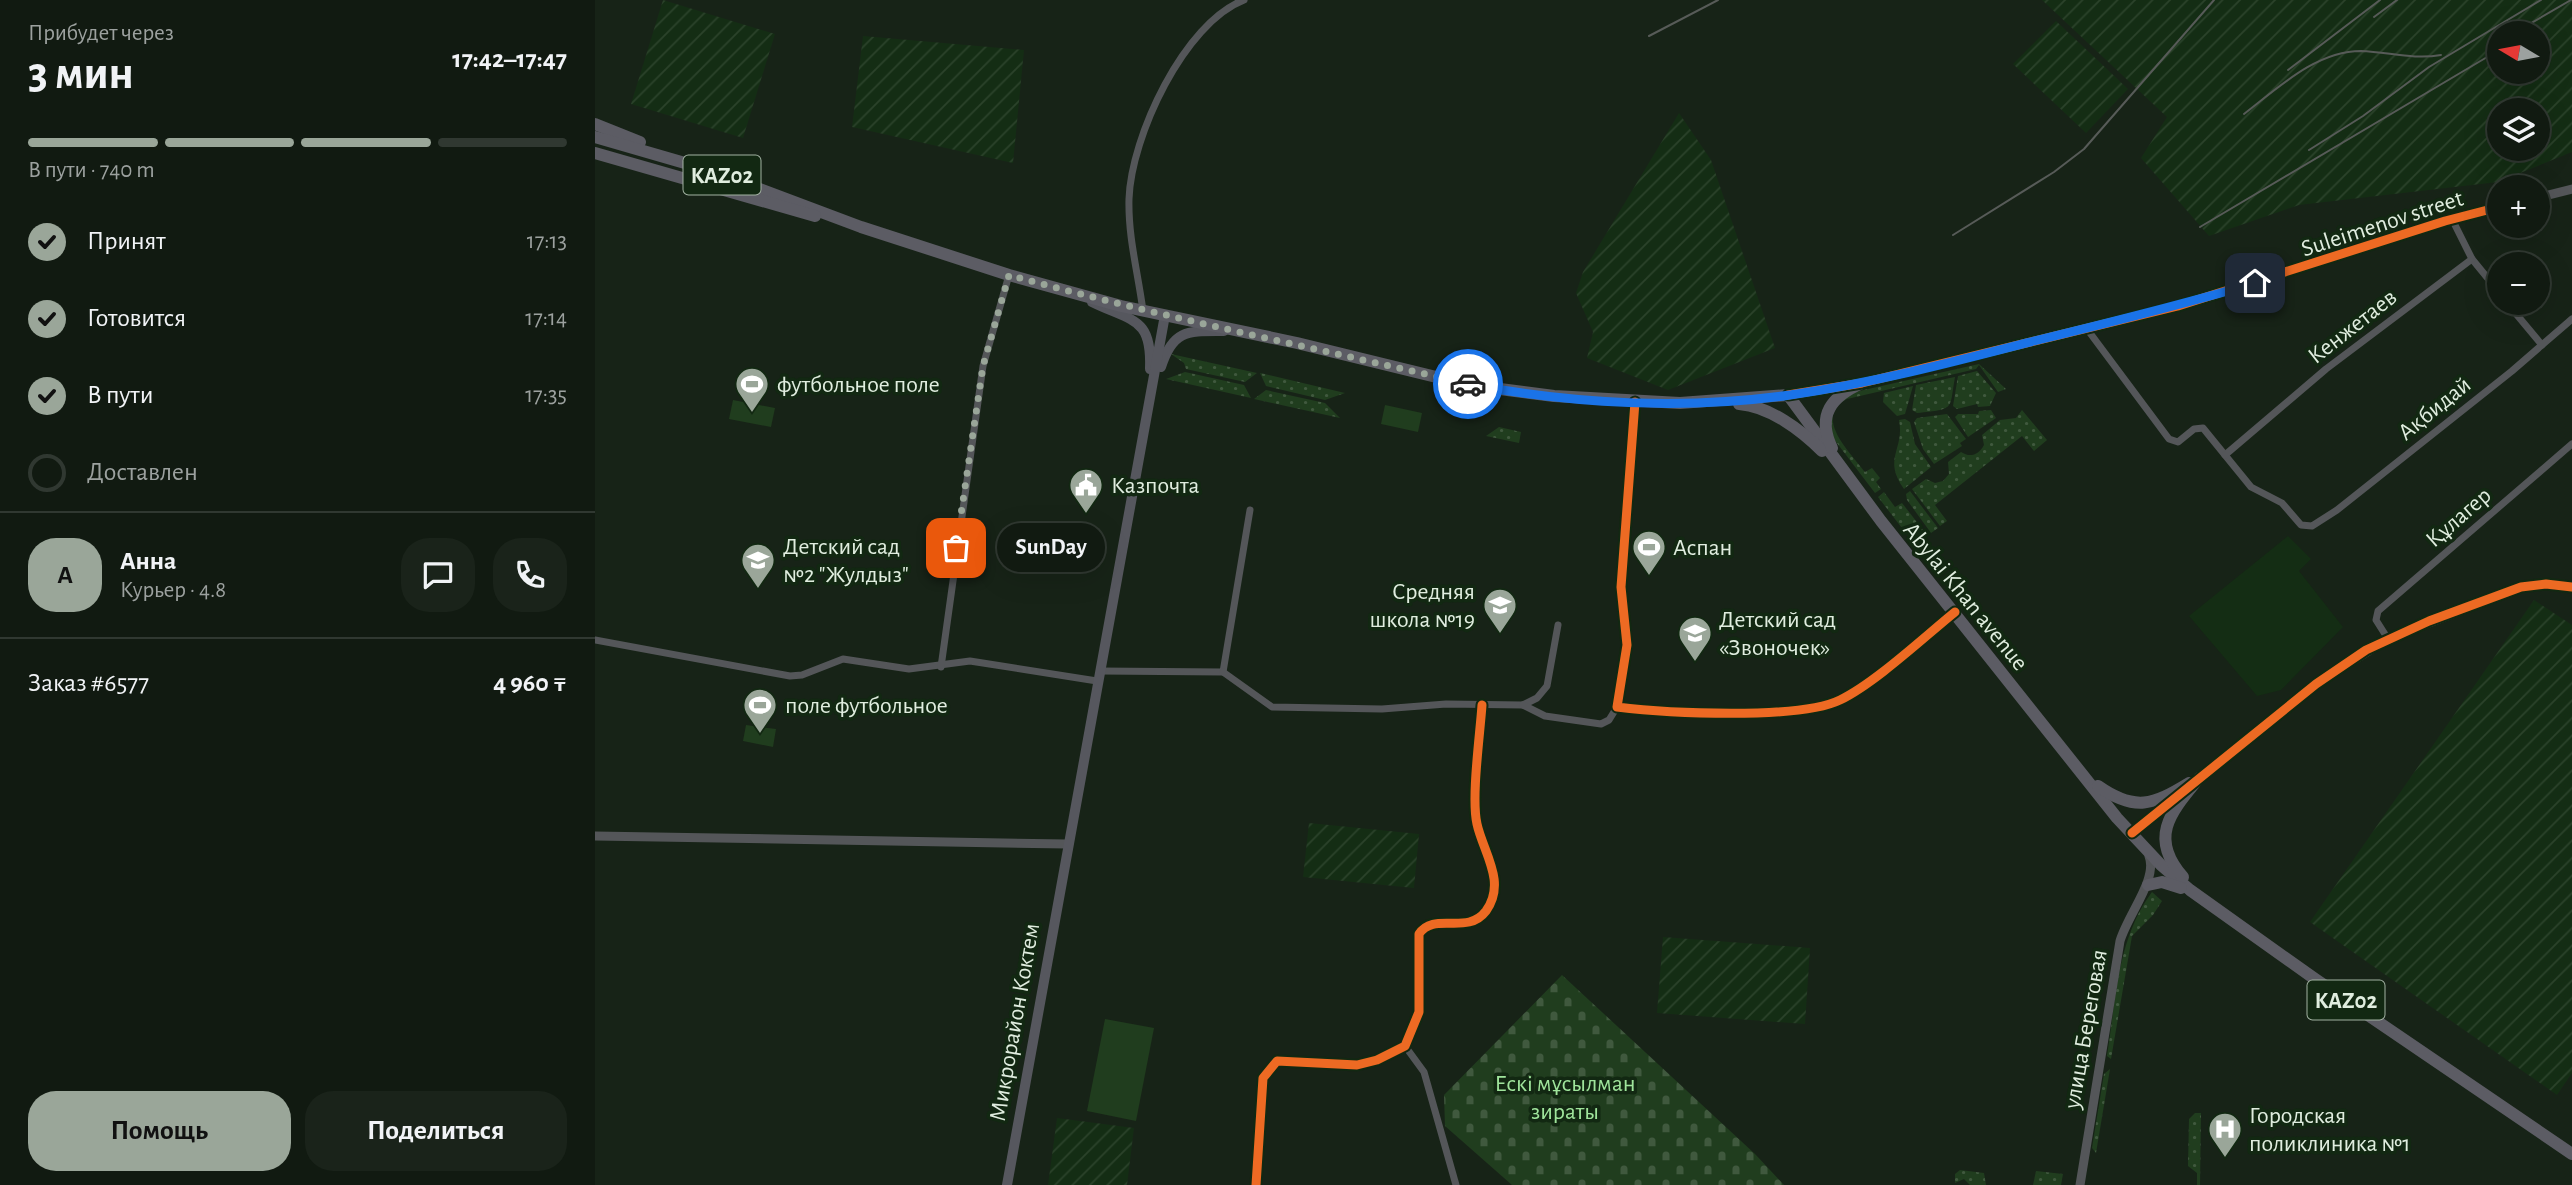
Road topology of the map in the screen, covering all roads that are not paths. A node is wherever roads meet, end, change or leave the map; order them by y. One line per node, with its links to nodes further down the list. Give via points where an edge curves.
1 (1244, 0): 15 (street, via 1221,12 1176,65 1152,113 1139,153 1129,195 1129,226)
2 (595, 124): 5 (highway)
3 (595, 137): 5 (highway, KАZ02)
4 (595, 153): 9 (highway, KАZ02)
5 (709, 170): 9 (highway, KАZ02)
6 (2572, 189): 7 (street)
7 (2550, 195)
8 (2487, 210): 10 (street, Suleimenov street)
9 (814, 213): 12 (highway, KАZ02)
10 (2452, 219): 11 (street); 19 (street, Suleimenov street, via 2222,293)
11 (2472, 259): 13 (street); 28 (street, Кенжетаев, via 2326,369)
12 (1009, 275): 14 (highway, KАZ02); 36 (street, via 983,366)
13 (2487, 277)
14 (1068, 291): 15 (highway, KАZ02); 24 (main road, via 1145,329 1151,345)
15 (1143, 311): 16 (highway, KАZ02)
16 (1165, 315): 20 (highway, KАZ02); 24 (main road)
17 (2517, 315): 21 (street)
18 (2572, 319): 21 (street, Ақбидай)
19 (2087, 329): 22 (street, Suleimenov street); 28 (street, via 2169,439 2178,442 2194,429 2203,428)
20 (1242, 331): 24 (main road, via 1191,332 1175,339 1165,352); 25 (highway, KАZ02, via 1469,385)
21 (2542, 345): 28 (street, Ақбидай, via 2317,524 2301,524 2282,503 2251,487)
22 (1862, 383): 23 (street, Suleimenov street); 29 (highway, via 1836,397 1825,416 1828,440)
23 (1788, 395): 26 (highway, KАZ02); 29 (highway, Abylai Khan avenue / KАZ02)
24 (1150, 401): 38 (main road, Микрорайон Коктем)
25 (1635, 402): 26 (highway, KАZ02); 41 (street, via 1621,587 1627,645)
26 (1696, 402): 29 (highway, KАZ02, via 1762,410 1805,436)
27 (2572, 444): 34 (street, Құлагер, via 2378,611 2377,622)
28 (2225, 455)
29 (1847, 476): 32 (highway, Abylai Khan avenue / KАZ02)
30 (1250, 510): 37 (street)
31 (2572, 587): 34 (street, via 2521,587)
32 (1955, 612): 41 (street, via 1882,671 1841,700 1826,705 1785,712); 42 (highway, Abylai Khan avenue / KАZ02)
33 (1558, 625): 40 (street, via 1546,686 1537,698)
34 (2388, 639): 43 (street, via 2316,684)
35 (595, 640): 36 (street, via 790,677 843,659 899,668)
36 (941, 667): 38 (street, via 970,661)
37 (1223, 673): 38 (street); 39 (street, via 1272,707)
38 (1098, 676): 46 (main road, Микрорайон Коктем)
39 (1482, 705): 40 (street); 50 (street, via 1476,816 1492,865 1492,894 1486,910 1473,921 1464,925 1432,923 1419,934 1419,1012)
40 (1523, 705): 41 (street, via 1545,716 1601,724)
41 (1617, 707)
42 (2079, 769): 43 (highway, via 2108,793 2137,804 2158,801); 44 (highway, Abylai Khan avenue / KАZ02)
43 (2199, 778): 44 (street); 49 (highway, via 2171,813 2165,838 2171,862)
44 (2137, 829): 47 (highway, Abylai Khan avenue / KАZ02)
45 (595, 836): 46 (street)
46 (1067, 844): 52 (main road, Микрорайон Коктем)
47 (2145, 848): 48 (street, via 2152,866); 49 (highway, Abylai Khan avenue / KАZ02)
48 (2148, 885): 49 (highway, via 2166,883); 55 (street, улица Береговая, via 2130,912 2120,941)
49 (2203, 899): 51 (highway, Abylai Khan avenue / KАZ02)
50 (1405, 1046): 53 (street, via 1357,1065 1277,1061 1263,1078); 54 (street, via 1424,1072)
51 (2572, 1154)
52 (1007, 1185)
53 (1256, 1185)
54 (1456, 1185)
55 (2080, 1185)

